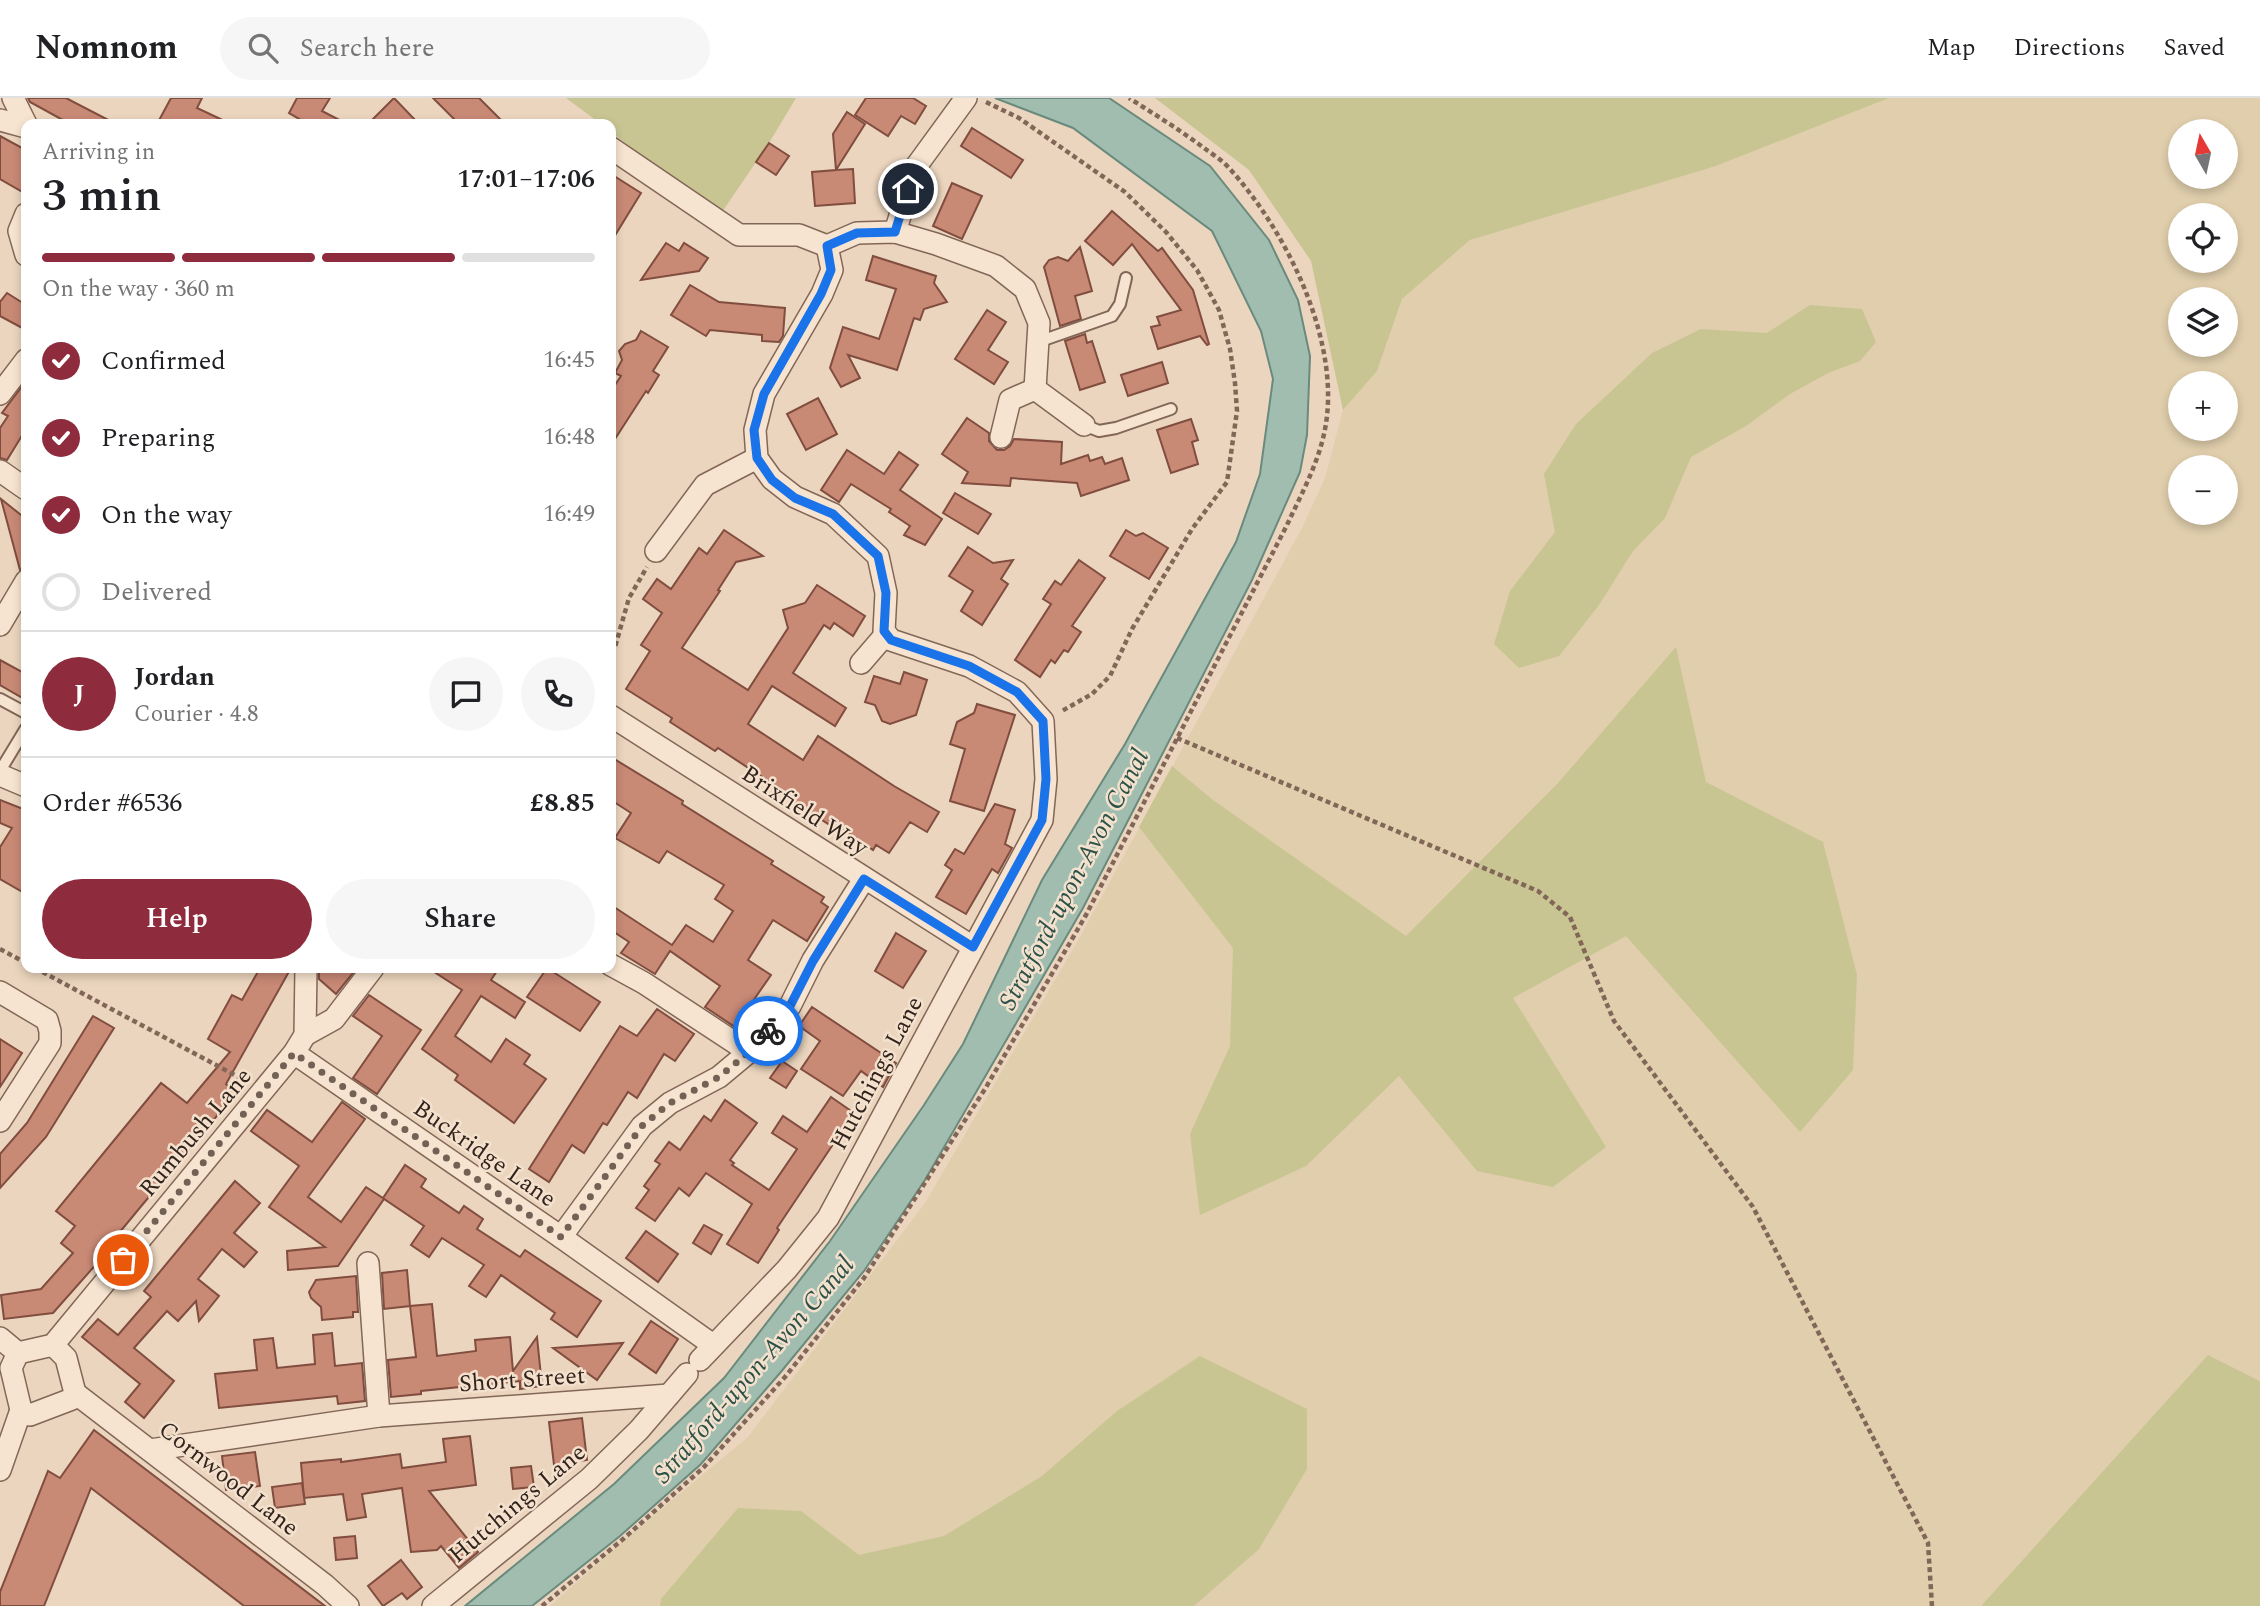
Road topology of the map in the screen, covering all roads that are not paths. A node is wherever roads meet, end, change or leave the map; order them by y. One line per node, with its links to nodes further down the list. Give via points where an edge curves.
1 (13, 98): 3 (street)
2 (966, 98): 7 (street, via 915,168)
3 (23, 119)
4 (0, 120): 5 (street)
5 (21, 125)
6 (616, 151): 8 (street, via 739,235 799,235)
7 (895, 232): 8 (street, via 857,233); 10 (street, via 996,266 1025,289 1039,323)
8 (827, 246): 17 (street, via 831,270 821,294 764,394 754,430)
9 (1126, 278): 10 (lane, via 1112,316)
10 (1038, 342): 12 (street)
11 (21, 367): 13 (street)
12 (1035, 388): 15 (street); 16 (street, via 1010,400)
13 (0, 394)
14 (1171, 409): 15 (lane, via 1116,428 1099,431)
15 (1084, 425)
16 (1001, 437)
17 (757, 458): 20 (street, via 705,485); 23 (street, via 772,480 795,498 833,514 878,556 886,593)
18 (0, 471): 19 (street)
19 (21, 486)
20 (656, 551)
21 (21, 589): 22 (street)
22 (0, 625)
23 (887, 634): 24 (street); 32 (street, Hutchings Lane, via 891,640 969,666 1017,692 1043,721 1046,779 1042,820)
24 (861, 663)
25 (0, 699): 26 (lane)
26 (21, 710)
27 (616, 719): 31 (street, Brixfield Way)
28 (21, 737): 29 (lane)
29 (0, 773): 30 (street)
30 (21, 784)
31 (864, 879): 32 (street, Brixfield Way); 38 (street, via 790,1006)
32 (973, 947): 45 (street, Hutchings Lane, via 828,1218 787,1269)
33 (616, 968): 38 (street)
34 (306, 973): 37 (street)
35 (369, 973): 37 (street, via 334,1019)
36 (0, 992): 39 (street, via 47,1020 50,1043)
37 (300, 1044): 40 (street, Buckridge Lane); 43 (street, Rumbush Lane)
38 (749, 1052): 40 (street, via 642,1126)
39 (0, 1121)
40 (561, 1237): 45 (street, Buckridge Lane)
41 (368, 1263): 49 (street)
42 (0, 1339): 44 (street)
43 (53, 1345): 44 (street); 46 (street, via 66,1358)
44 (18, 1353): 48 (street, via 11,1368)
45 (700, 1360): 47 (street, Hutchings Lane)
46 (75, 1393): 48 (street, via 72,1399 30,1415); 50 (street, Cornwood Lane)
47 (669, 1395): 49 (street, Short Street); 53 (street, Hutchings Lane, via 589,1479)
48 (21, 1409): 51 (street)
49 (379, 1416): 50 (street, Short Street)
50 (150, 1450): 52 (street, Cornwood Lane)
51 (0, 1470)
52 (348, 1606)
53 (433, 1606)

